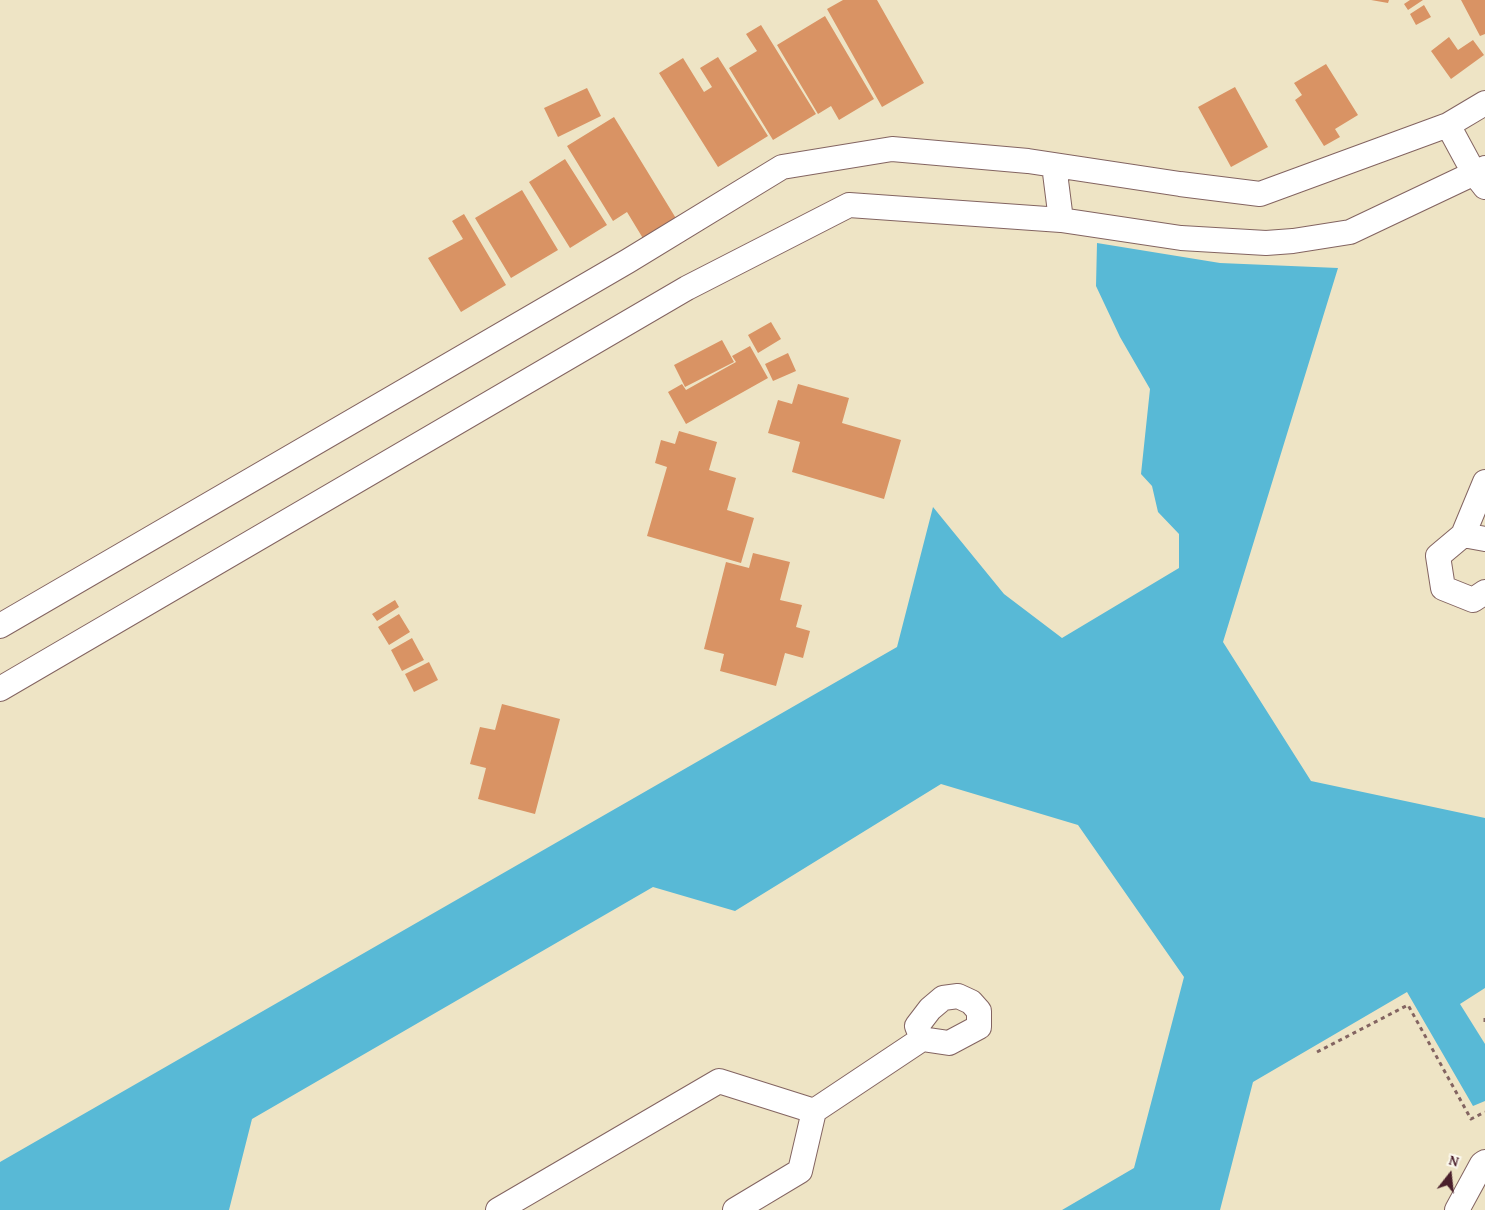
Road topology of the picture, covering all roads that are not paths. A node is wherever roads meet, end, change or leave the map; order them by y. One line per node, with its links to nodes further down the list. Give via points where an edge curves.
1 (1485, 103): 2 (street)
2 (1448, 125): 3 (street, via 1260,194); 4 (street)
3 (1054, 165): 5 (street); 9 (street, via 892,149 782,167 628,261)
4 (1481, 176): 5 (street, via 1350,232 1293,241 1266,243 1180,238)
5 (1061, 220): 10 (street, via 849,205 687,288)
6 (1485, 482): 7 (street)
7 (1474, 537): 8 (street, via 1438,556 1443,588 1474,600)
8 (1485, 592)
9 (0, 626)
10 (0, 689)
11 (922, 1039): 12 (street)
12 (814, 1111): 14 (street, via 719,1081); 15 (street, via 800,1171)
13 (1485, 1162): 16 (street)
14 (498, 1210)
15 (735, 1210)
16 (1457, 1210)

